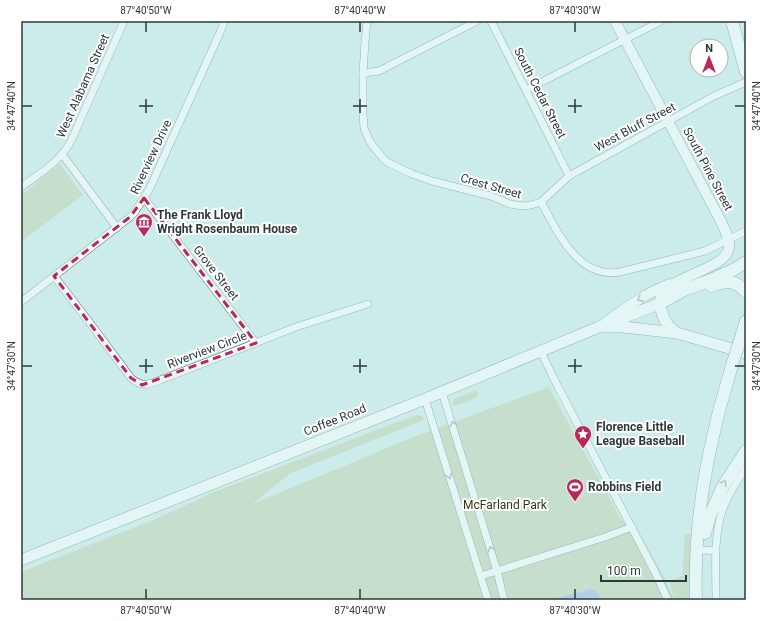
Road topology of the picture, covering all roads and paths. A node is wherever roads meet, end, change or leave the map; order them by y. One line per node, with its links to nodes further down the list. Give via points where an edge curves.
1 (124, 21): 17 (street, West Alabama Street, via 71,141)
2 (224, 21): 20 (street, Riverview Drive)
3 (367, 21): 13 (street, Crest Street)
4 (477, 21): 13 (street, via 379,71)
5 (491, 21): 15 (street, South Cedar Street)
6 (615, 21): 10 (main road, South Pine Street)
7 (661, 21): 10 (street)
8 (732, 21): 12 (highway)
9 (739, 21): 11 (highway)
10 (625, 40): 15 (street); 16 (main road, South Pine Street)
11 (746, 44)
12 (746, 72)
13 (363, 73): 21 (street, Crest Street, via 364,128 373,146 387,162 432,181 491,196 510,204 523,206)
14 (746, 82): 16 (street, West Bluff Street, via 714,96)
15 (526, 90): 18 (street, South Cedar Street)
16 (668, 122): 18 (street, West Bluff Street); 24 (main road, South Pine Street)
17 (62, 154): 19 (street, West Alabama Street); 22 (street)
18 (570, 176): 21 (street, West Bluff Street)
19 (21, 187)
20 (144, 198): 22 (street, Riverview Drive, via 134,213); 36 (street, Grove Street)
21 (541, 202): 24 (street, via 575,256 592,269 606,273 620,272 705,251)
22 (117, 228): 26 (street, Riverview Drive)
23 (746, 231): 24 (street)
24 (728, 239): 27 (main road, via 729,248 725,256 705,269)
25 (746, 262): 31 (highway)
26 (54, 276): 29 (street, Riverview Drive); 36 (street, Riverview Circle, via 131,378 142,385)
27 (675, 282): 31 (main road, via 660,296); 33 (main road, one-way to 33, via 656,289)
28 (746, 292): 31 (highway, via 742,287 729,282)
29 (21, 302)
30 (368, 304): 36 (street, Riverview Circle)
31 (659, 304): 33 (main road, Coffee Road); 34 (main road, via 666,323)
32 (746, 321): 35 (highway)
33 (599, 327): 34 (main road); 37 (main road, Coffee Road)
34 (677, 333): 38 (main road)
35 (744, 338): 39 (highway, bridge)
36 (256, 342)
37 (541, 352): 40 (main road, Coffee Road); 44 (street)
38 (746, 353)
39 (735, 366): 45 (highway, via 708,500); 53 (highway, via 716,423 704,482 697,549)
40 (442, 392): 41 (main road, Coffee Road); 48 (street, one-way to 40)
41 (425, 399): 47 (main road, Coffee Road); 49 (street, one-way to 49)
42 (746, 451): 45 (highway, one-way to 42, via 723,486)
43 (746, 468): 46 (street, via 724,508)
44 (632, 527): 48 (street); 52 (street)
45 (705, 532): 46 (highway)
46 (710, 550): 54 (highway); 55 (street)
47 (21, 560)
48 (497, 571): 49 (street); 51 (street)
49 (481, 576): 50 (street)
50 (488, 600)
51 (504, 600)
52 (668, 600)
53 (696, 600)
54 (702, 600)
55 (716, 600)

